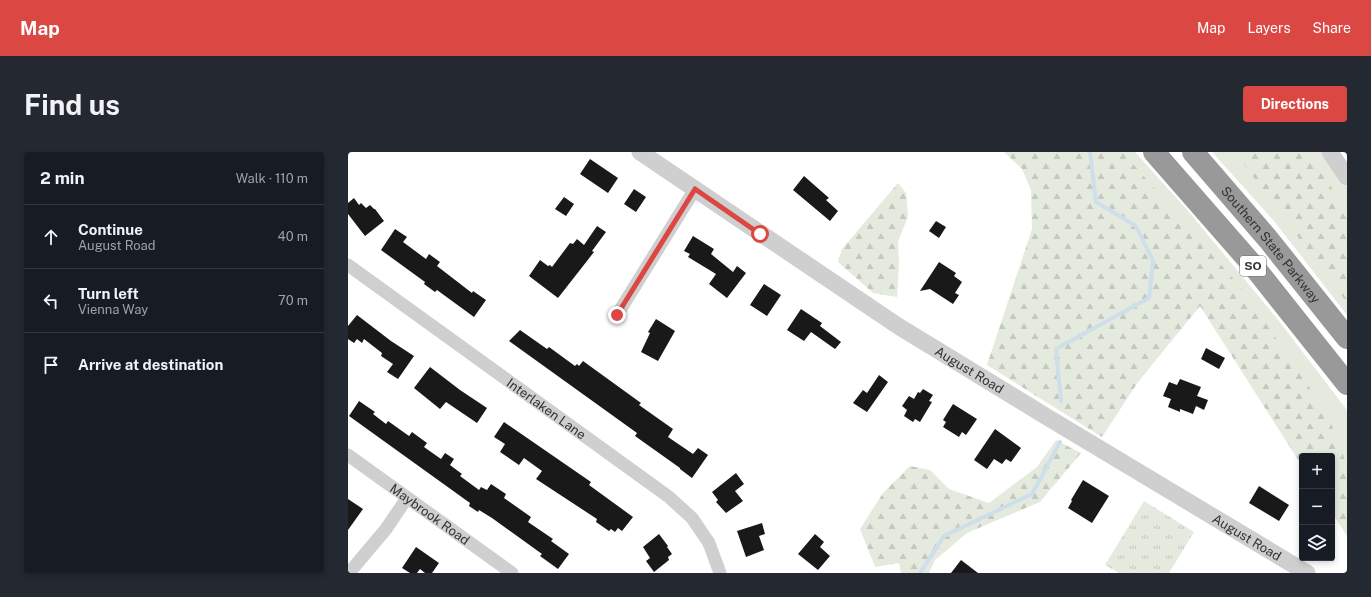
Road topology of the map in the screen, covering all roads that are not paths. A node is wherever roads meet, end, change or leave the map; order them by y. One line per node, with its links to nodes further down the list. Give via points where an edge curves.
1 (640, 152): 6 (street, August Road)
2 (1154, 152): 10 (highway, SO, via 1251,263)
3 (1193, 152): 9 (highway, Southern State Parkway / SO, via 1268,239)
4 (1330, 152): 5 (street)
5 (1347, 177)
6 (695, 189): 8 (street); 16 (street, August Road, via 898,326)
7 (348, 265): 15 (street, Interlaken Lane, via 669,498 692,518 709,543)
8 (617, 315)
9 (1347, 338)
10 (1347, 384)
11 (348, 455): 12 (street, Maybrook Road)
12 (406, 498): 13 (street, via 386,529); 14 (street, Maybrook Road)
13 (349, 573)
14 (512, 573)
15 (720, 573)
16 (1307, 573)

